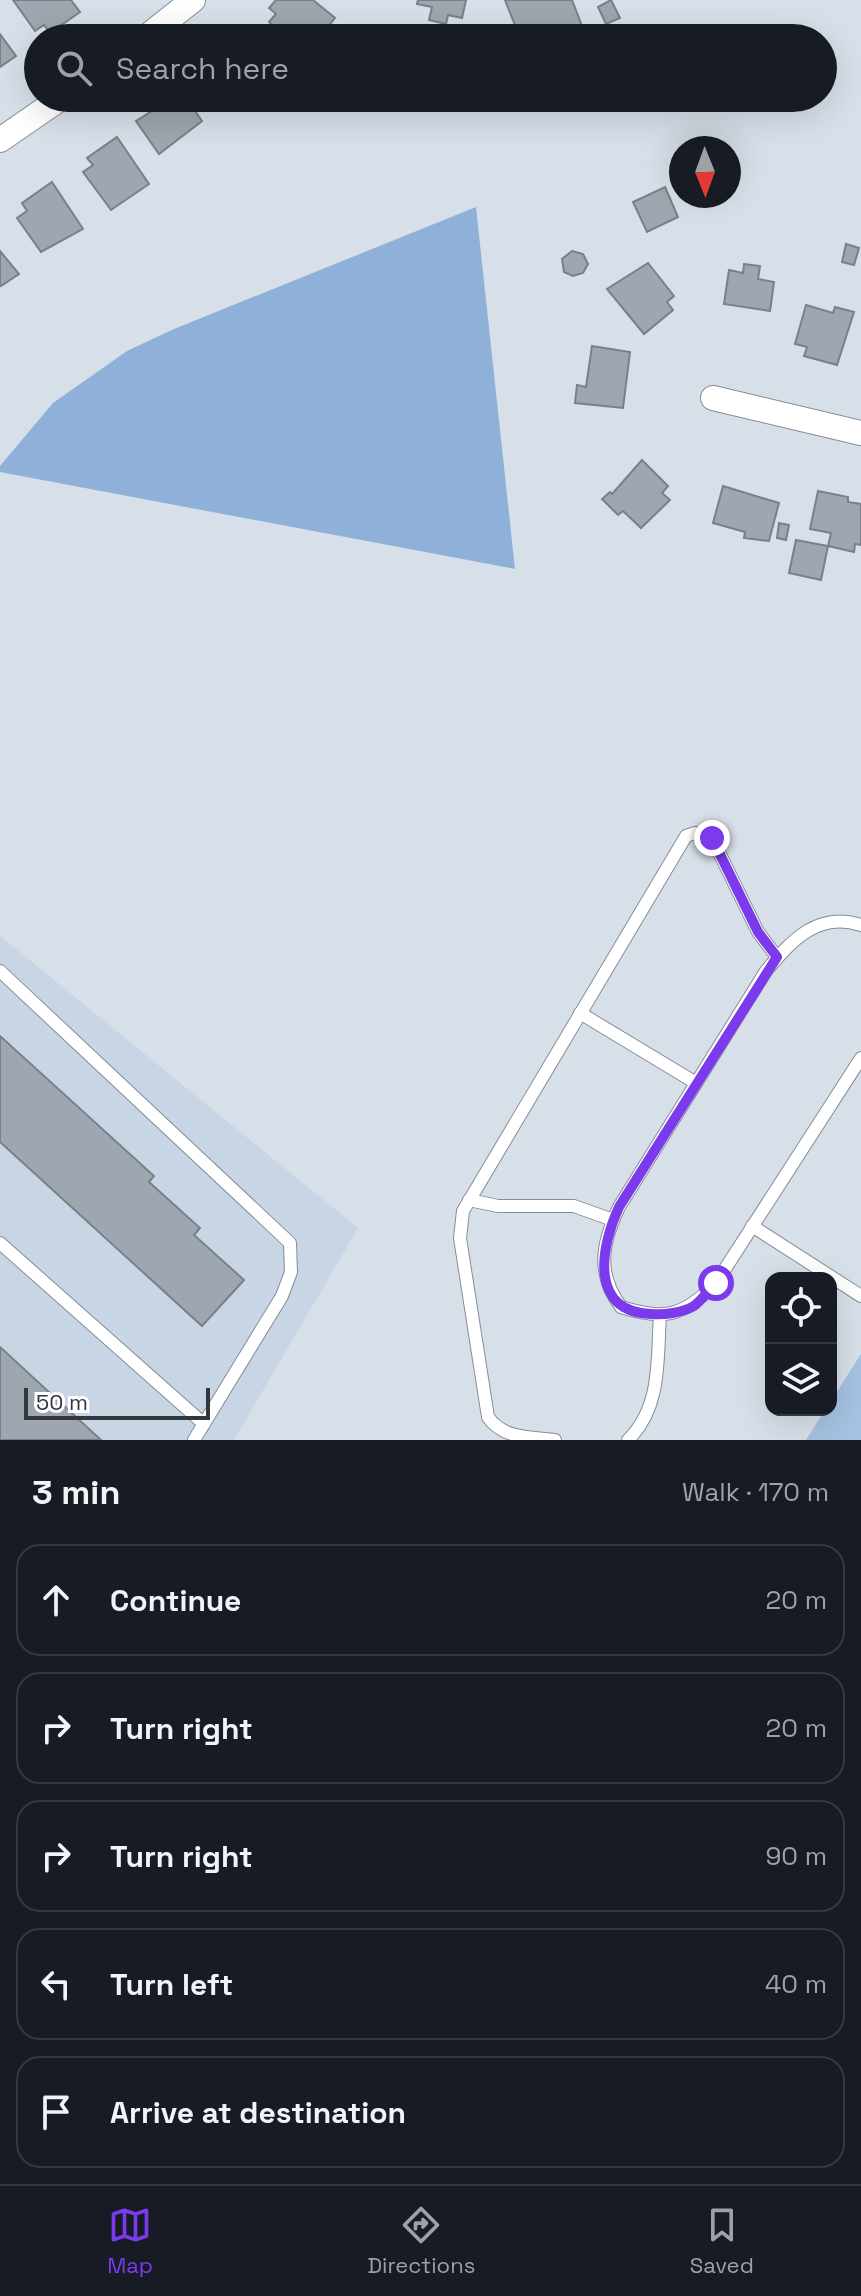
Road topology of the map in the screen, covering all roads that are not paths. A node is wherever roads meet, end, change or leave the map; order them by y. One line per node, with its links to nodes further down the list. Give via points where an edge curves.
1 (193, 0): 2 (street)
2 (163, 24)
3 (41, 112): 4 (street)
4 (0, 140)
5 (713, 398): 6 (street)
6 (861, 433)
7 (861, 925): 8 (lane, via 830,920 812,927)
8 (777, 957): 10 (lane, via 758,932 712,838 695,833 681,841); 12 (lane)
9 (0, 971): 19 (lane, via 290,1243 291,1272 282,1296)
10 (580, 1013): 12 (lane); 13 (lane)
11 (861, 1058): 15 (lane)
12 (696, 1083): 14 (lane)
13 (469, 1200): 14 (lane, via 498,1206 574,1206); 21 (lane, via 460,1238 488,1417 496,1429)
14 (613, 1220): 18 (lane, via 603,1254 609,1290 621,1307)
15 (752, 1226): 17 (lane); 18 (lane, via 716,1283 694,1306)
16 (0, 1243): 19 (lane)
17 (861, 1296)
18 (660, 1315): 22 (lane, via 654,1395 648,1415)
19 (204, 1424): 20 (lane)
20 (194, 1440)
21 (555, 1440)
22 (628, 1440)

